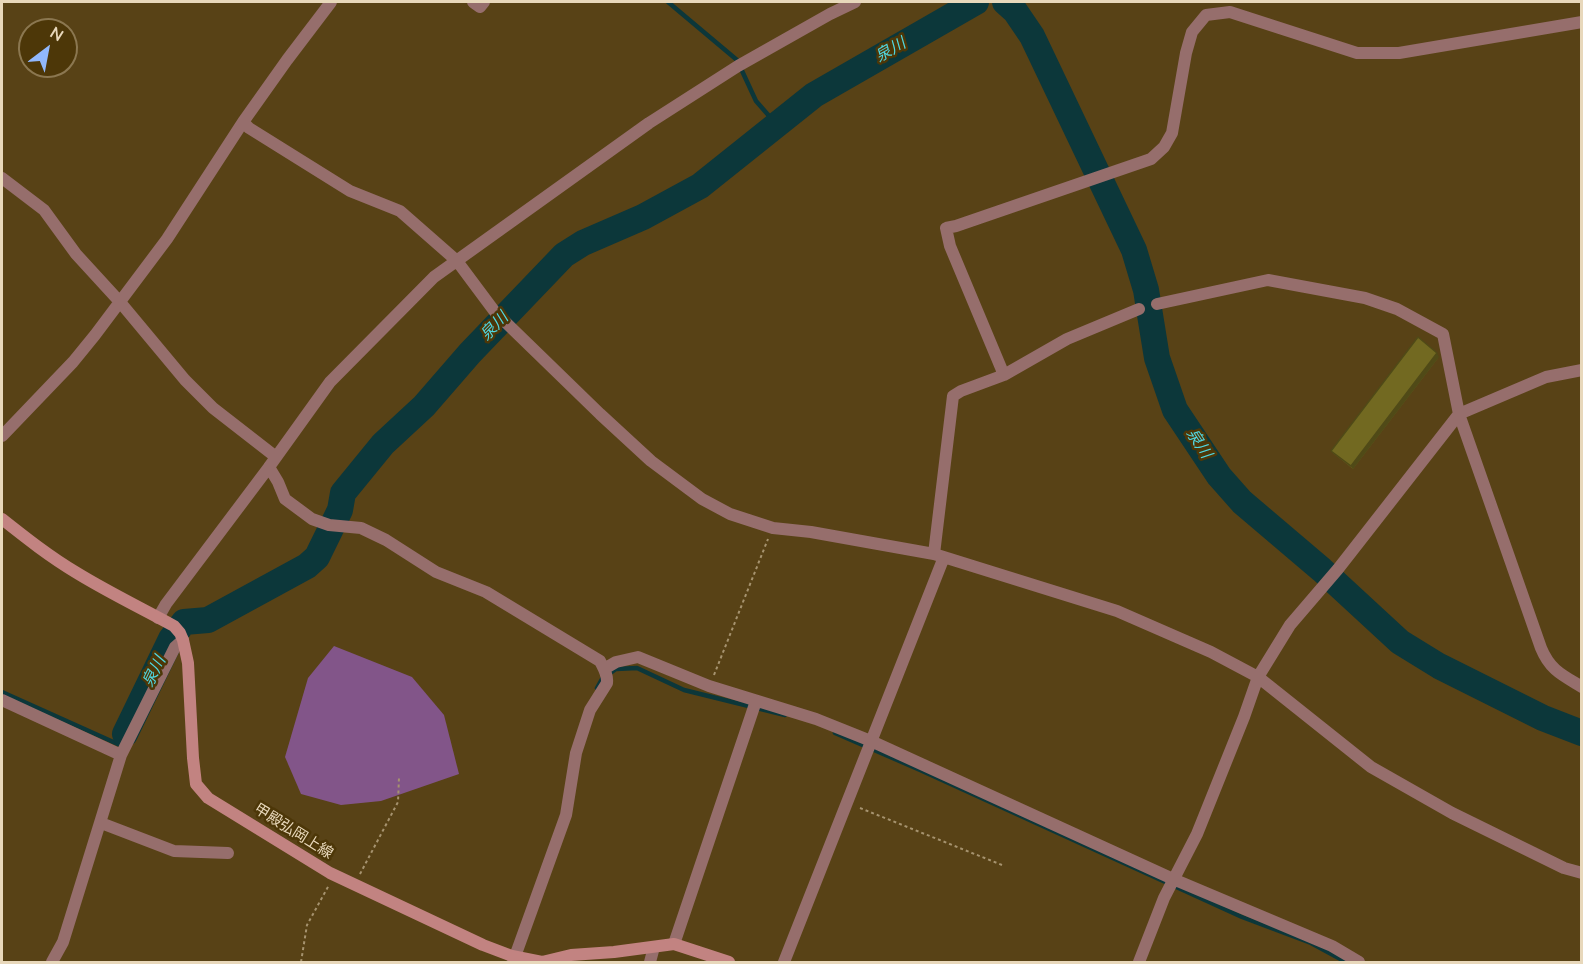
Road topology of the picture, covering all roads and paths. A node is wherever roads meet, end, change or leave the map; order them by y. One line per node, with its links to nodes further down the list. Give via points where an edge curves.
1 (331, 2): 6 (street)
2 (473, 2): 3 (street, via 480,7)
3 (484, 2)
4 (855, 2): 8 (street, via 740,65 649,123)
5 (1581, 22): 13 (street, via 1399,53 1357,53 1230,12 1206,15 1192,32 1172,133 1150,159 946,228)
6 (243, 122): 8 (street, via 350,191 400,211); 9 (street, via 167,239)
7 (2, 178): 9 (street, via 44,210 76,254)
8 (457, 261): 16 (street, via 434,278 330,382); 18 (street, via 495,312 651,461 702,499 730,514)
9 (120, 302): 15 (street, via 73,362); 16 (street, via 185,380)
10 (1158, 304): 14 (street, via 1268,280 1365,298 1397,309 1443,333)
11 (1139, 309): 13 (street, via 1066,339)
12 (1581, 370): 14 (street, via 1546,377)
13 (1005, 375): 19 (street, via 953,396)
14 (1459, 414): 23 (street, via 1290,625); 25 (street, via 1546,661)
15 (2, 436)
16 (273, 462): 20 (street); 22 (street, via 285,499 312,519 361,528 436,572 486,592 600,662)
17 (2, 519): 20 (main road, via 75,572)
18 (773, 528): 19 (street); 24 (path)
19 (939, 555): 23 (street, via 1117,611); 28 (street)
20 (158, 618): 21 (main road)
21 (179, 633): 29 (street); 36 (main road, 甲殿弘岡上線, via 188,663 196,784 208,798)
22 (606, 673): 24 (street, via 616,662 638,657); 41 (street, via 607,683 590,710 576,753 566,815)
23 (1258, 677): 35 (street, via 1371,766 1452,813); 37 (street, via 1197,834)
24 (709, 687): 27 (street)
25 (1581, 687)
26 (2, 700): 29 (street)
27 (755, 704): 28 (street, via 816,719); 39 (street)
28 (871, 741): 31 (street); 37 (street)
29 (121, 755): 32 (street)
30 (399, 777): 38 (path, via 398,802)
31 (846, 802): 34 (path); 46 (street)
32 (101, 823): 33 (street, via 174,851); 42 (street, via 63,942)
33 (228, 853)
34 (1002, 865)
35 (1581, 873)
36 (335, 875): 38 (main road, 甲殿弘岡上線); 43 (path, via 307,926)
37 (1172, 881): 47 (street); 48 (street, via 1332,946)
38 (355, 885): 41 (main road, 甲殿弘岡上線)
39 (674, 944): 40 (main road, 甲殿弘岡上線); 45 (main road, 甲殿弘岡上線)
40 (654, 947): 41 (main road, 甲殿弘岡上線, via 571,955 542,962); 44 (street)
41 (511, 957)
42 (52, 963)
43 (301, 963)
44 (650, 963)
45 (729, 963)
46 (784, 963)
47 (1139, 963)
48 (1359, 963)

